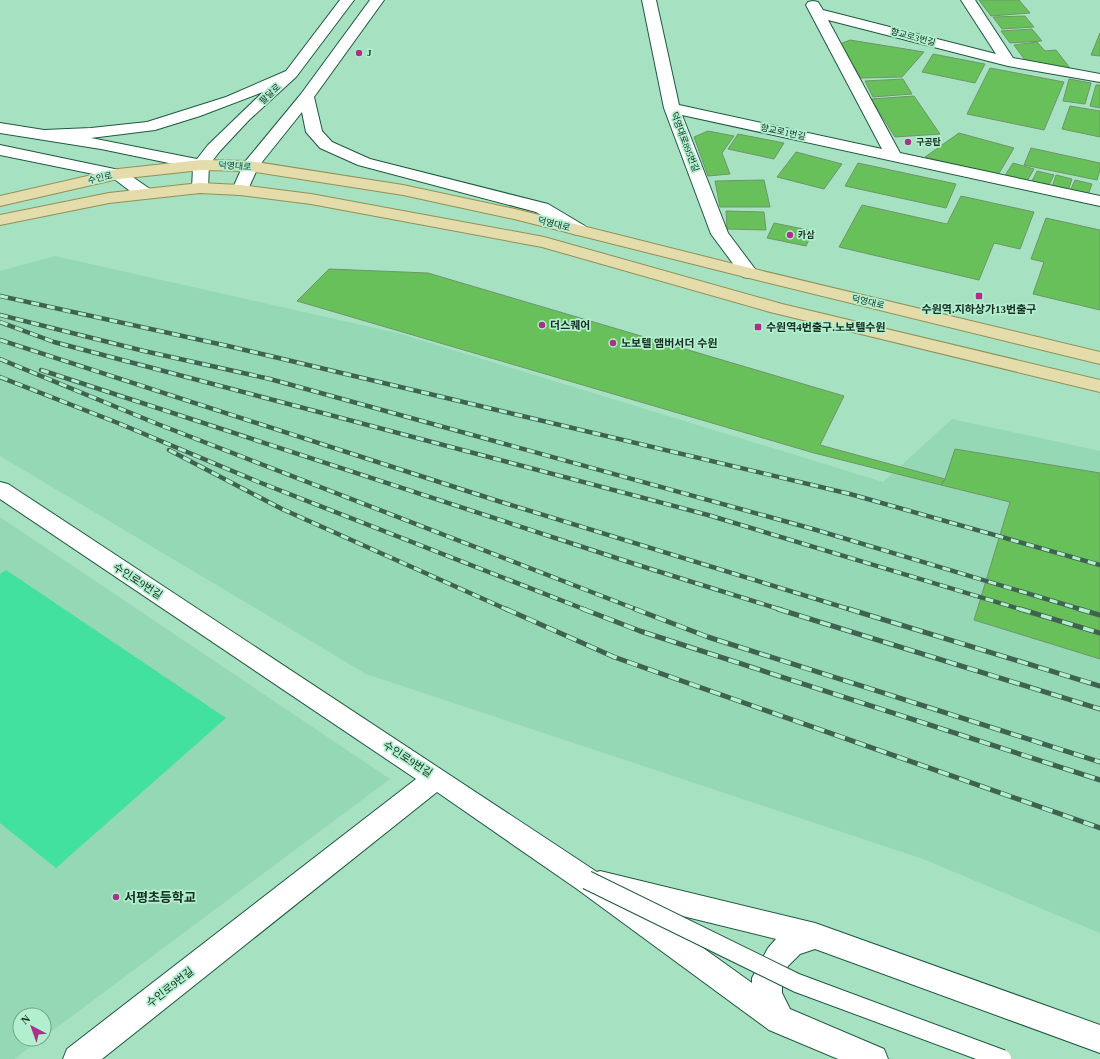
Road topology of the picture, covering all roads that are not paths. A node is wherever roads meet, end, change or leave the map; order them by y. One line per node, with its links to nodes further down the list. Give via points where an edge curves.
1 (347, 0): 7 (street, 팔달로)
2 (377, 0): 9 (street)
3 (649, 0): 10 (street, 덕영대로895번길)
4 (968, 0): 6 (street)
5 (814, 6): 6 (street, 향교로3번길); 14 (street)
6 (1008, 62): 8 (street, 향교로3번길)
7 (291, 74): 12 (street, via 217,105 149,127); 15 (street, 팔달로, via 244,117)
8 (1100, 78)
9 (306, 97): 16 (street); 24 (street, via 314,132 326,145 364,162 542,208)
10 (672, 108): 14 (street, 향교로1번길); 25 (street, 덕영대로895번길, via 720,234)
11 (0, 128): 12 (street, 덕영대로)
12 (41, 135): 15 (street, 덕영대로, via 100,144)
13 (0, 150): 17 (street)
14 (894, 156): 22 (street, 향교로1번길)
15 (201, 165): 16 (main road, 덕영대로); 17 (main road, 수인로); 18 (street)
16 (250, 166): 19 (street); 24 (main road, 덕영대로, via 403,190)
17 (118, 174): 20 (street); 21 (main road, 수인로)
18 (200, 188): 19 (main road, 덕영대로); 20 (main road, 수인로)
19 (240, 190): 27 (main road, 덕영대로, via 311,199 544,242 777,308)
20 (144, 193): 23 (main road, 수인로)
21 (0, 201)
22 (1100, 201)
23 (0, 220)
24 (579, 230): 25 (main road, 덕영대로)
25 (749, 274): 26 (main road, 덕영대로)
26 (1100, 358)
27 (1100, 386)
28 (0, 490): 29 (street, 수인로9번길)
29 (436, 778): 30 (street); 34 (street, 수인로9번길)
30 (587, 880): 31 (street); 32 (street); 36 (lane, bridge, via 797,983)
31 (815, 936): 32 (street, via 791,944 778,957 767,978 767,994); 33 (street)
32 (780, 1020): 35 (street)
33 (1100, 1039)
34 (78, 1059)
35 (873, 1059)
36 (1002, 1059)

